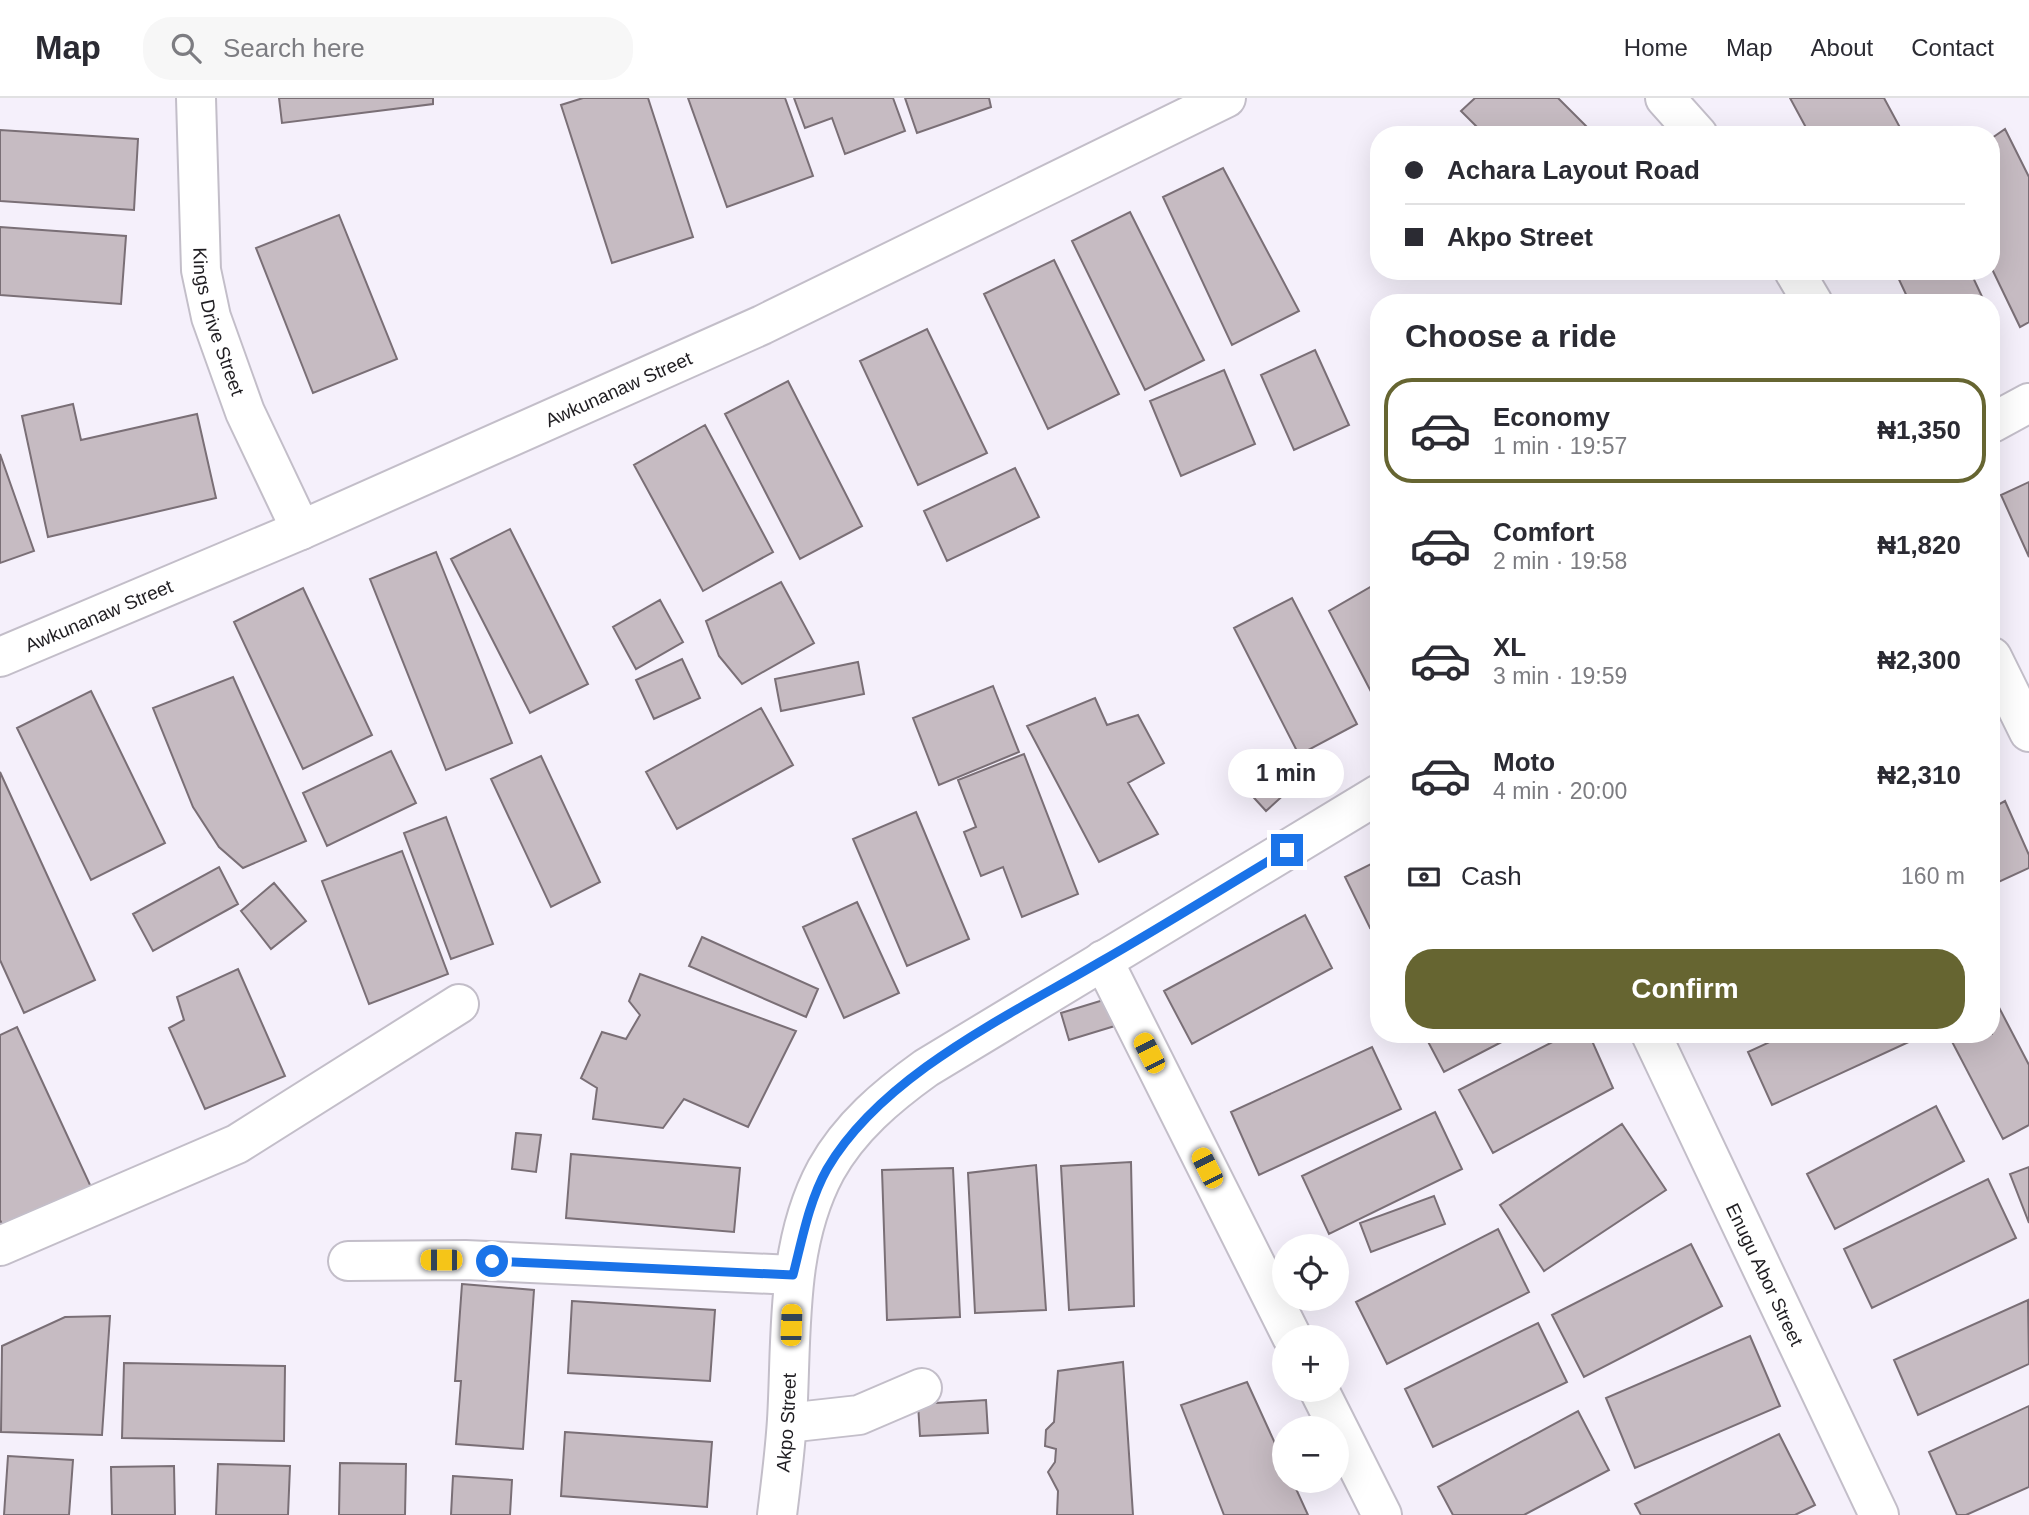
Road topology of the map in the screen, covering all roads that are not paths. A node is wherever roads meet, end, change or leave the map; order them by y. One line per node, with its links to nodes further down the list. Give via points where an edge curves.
1 (196, 98): 7 (street, Kings Drive Street, via 201,270 211,317 245,412)
2 (1226, 98): 7 (street, Awkunanaw Street, via 762,324)
3 (1665, 98): 4 (street)
4 (1690, 126)
5 (2029, 403): 6 (street)
6 (2000, 419)
7 (301, 530): 8 (street, Awkunanaw Street)
8 (0, 657)
9 (2000, 673): 10 (street)
10 (2029, 732)
11 (1370, 799): 12 (street, Akpo Street)
12 (1103, 960): 17 (street, Akpo Street, via 926,1068 891,1093 856,1128 826,1170); 18 (street)
13 (459, 1004): 15 (street, via 237,1144)
14 (1655, 1043): 24 (street, Enugu Abor Street)
15 (0, 1246)
16 (348, 1261): 17 (street, via 465,1260)
17 (793, 1275): 21 (street, Akpo Street)
18 (1286, 1325)
19 (922, 1388): 21 (street, via 859,1415)
20 (1325, 1402): 23 (street)
21 (787, 1423): 22 (street, Akpo Street)
22 (777, 1515)
23 (1382, 1515)
24 (1879, 1515)

